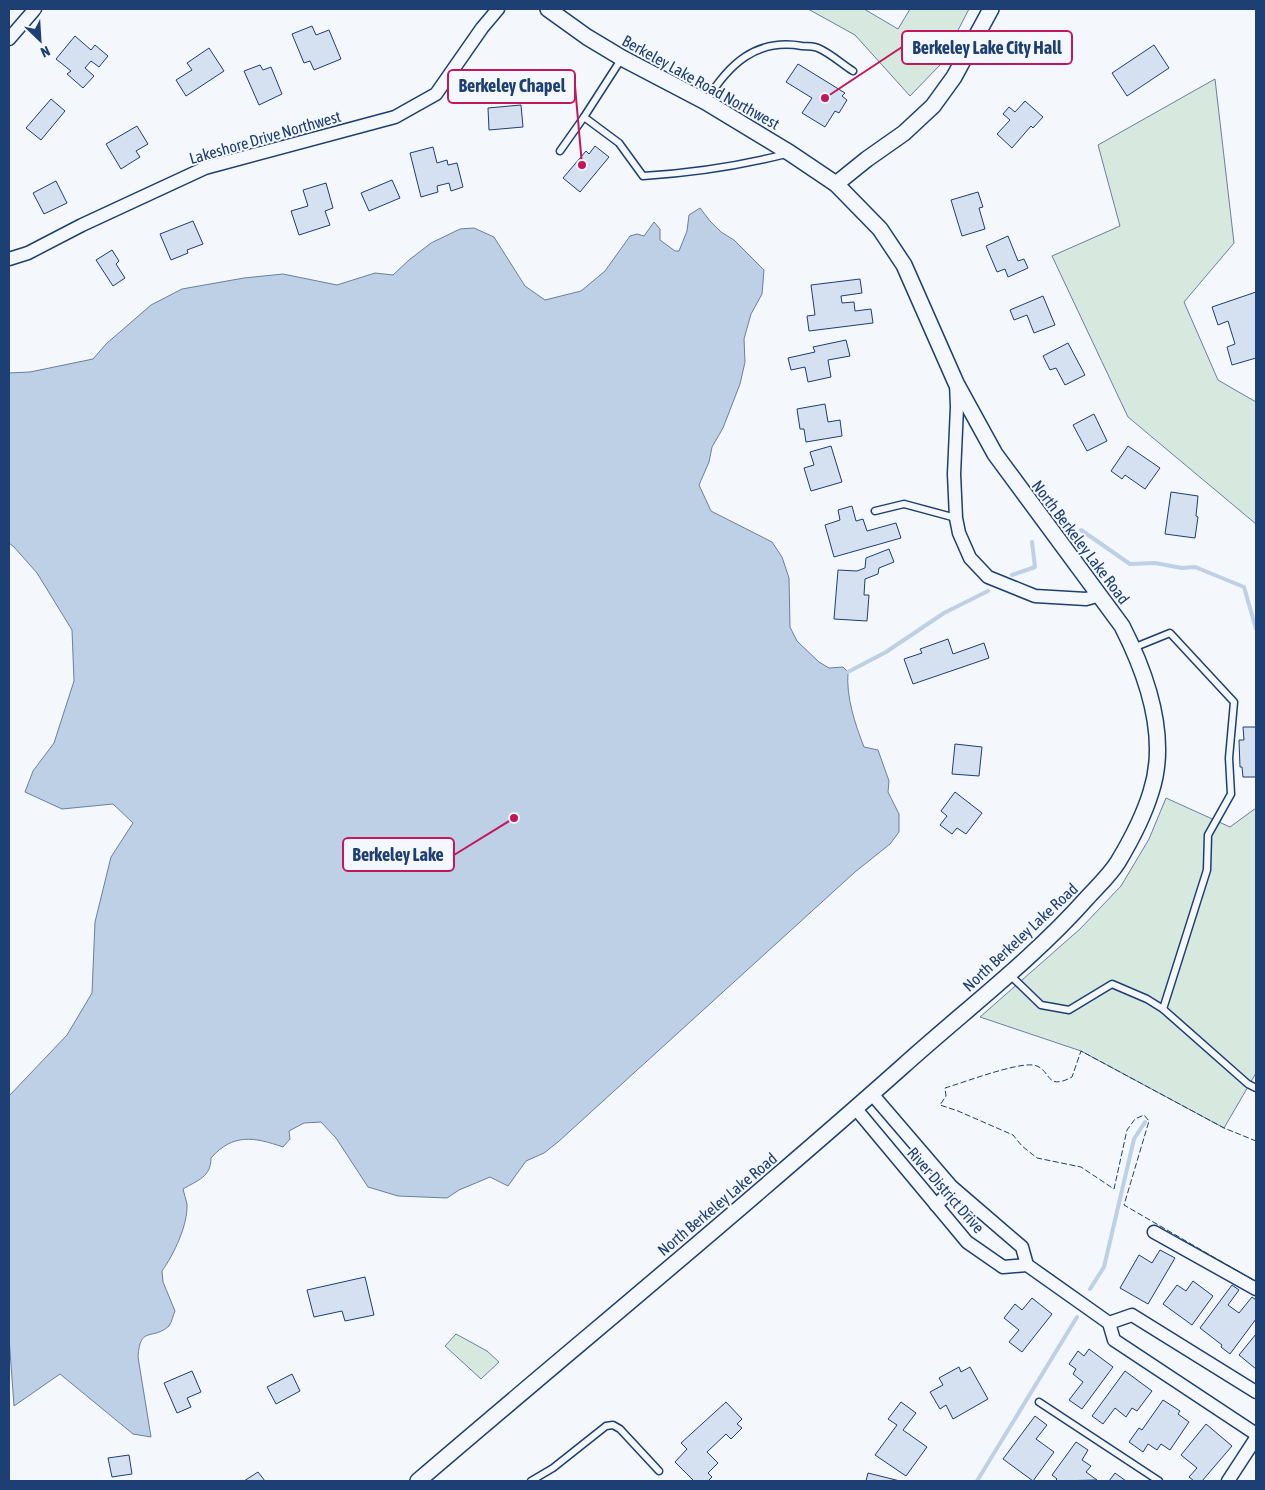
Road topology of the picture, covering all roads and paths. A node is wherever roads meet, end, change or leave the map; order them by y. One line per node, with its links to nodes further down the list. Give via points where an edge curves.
1 (35, 9): 5 (street)
2 (498, 9): 13 (street, Lakeshore Drive Northwest, via 436,94 395,117 205,168 28,253)
3 (548, 9): 6 (street, Berkeley Lake Road Northwest)
4 (991, 9): 12 (street, via 954,76 933,106 904,133)
5 (9, 39)
6 (622, 58): 8 (street, Berkeley Lake Road Northwest); 9 (lane)
7 (854, 71): 8 (lane, via 818,48 788,43 766,45 737,63 719,80)
8 (706, 102): 11 (street, Berkeley Lake Road Northwest)
9 (584, 117): 10 (lane); 11 (lane, via 619,143 643,176 746,164)
10 (560, 151)
11 (790, 153): 12 (street, Berkeley Lake Road Northwest)
12 (836, 184): 14 (street, North Berkeley Lake Road, via 880,229 904,265)
13 (9, 259)
14 (956, 383): 16 (street); 17 (street, North Berkeley Lake Road, via 995,454)
15 (875, 511): 16 (lane, via 904,504)
16 (956, 518): 17 (street, via 970,558 988,577 1035,596 1086,599)
17 (1100, 595): 18 (street, North Berkeley Lake Road)
18 (1133, 648): 19 (street, North Berkeley Lake Road, via 1155,719 1158,761 1152,791 1117,864 1068,920); 20 (lane, via 1170,633 1234,702 1229,758 1231,794 1208,835 1207,870)
19 (1009, 974): 20 (lane, via 1041,1005 1070,1010 1112,984); 22 (street, North Berkeley Lake Road)
20 (1163, 1008): 21 (lane)
21 (1256, 1088)
22 (872, 1094): 23 (street, North Berkeley Lake Road); 24 (street, River District Drive)
23 (856, 1109): 25 (street, River District Drive); 35 (street, North Berkeley Lake Road)
24 (953, 1189): 25 (street); 27 (street, River District Drive, via 1022,1247)
25 (936, 1205): 27 (street, River District Drive, via 966,1242 1003,1267)
26 (1154, 1232): 28 (street)
27 (1027, 1265): 29 (street)
28 (1256, 1289)
29 (1109, 1323): 30 (street, via 1132,1315); 32 (street, via 1114,1340)
30 (1256, 1392)
31 (1039, 1402): 37 (lane)
32 (1256, 1434)
33 (1256, 1438): 38 (street)
34 (660, 1471): 36 (lane, via 613,1425 606,1426 553,1468)
35 (418, 1481)
36 (531, 1481)
37 (1160, 1481)
38 (1228, 1481)

